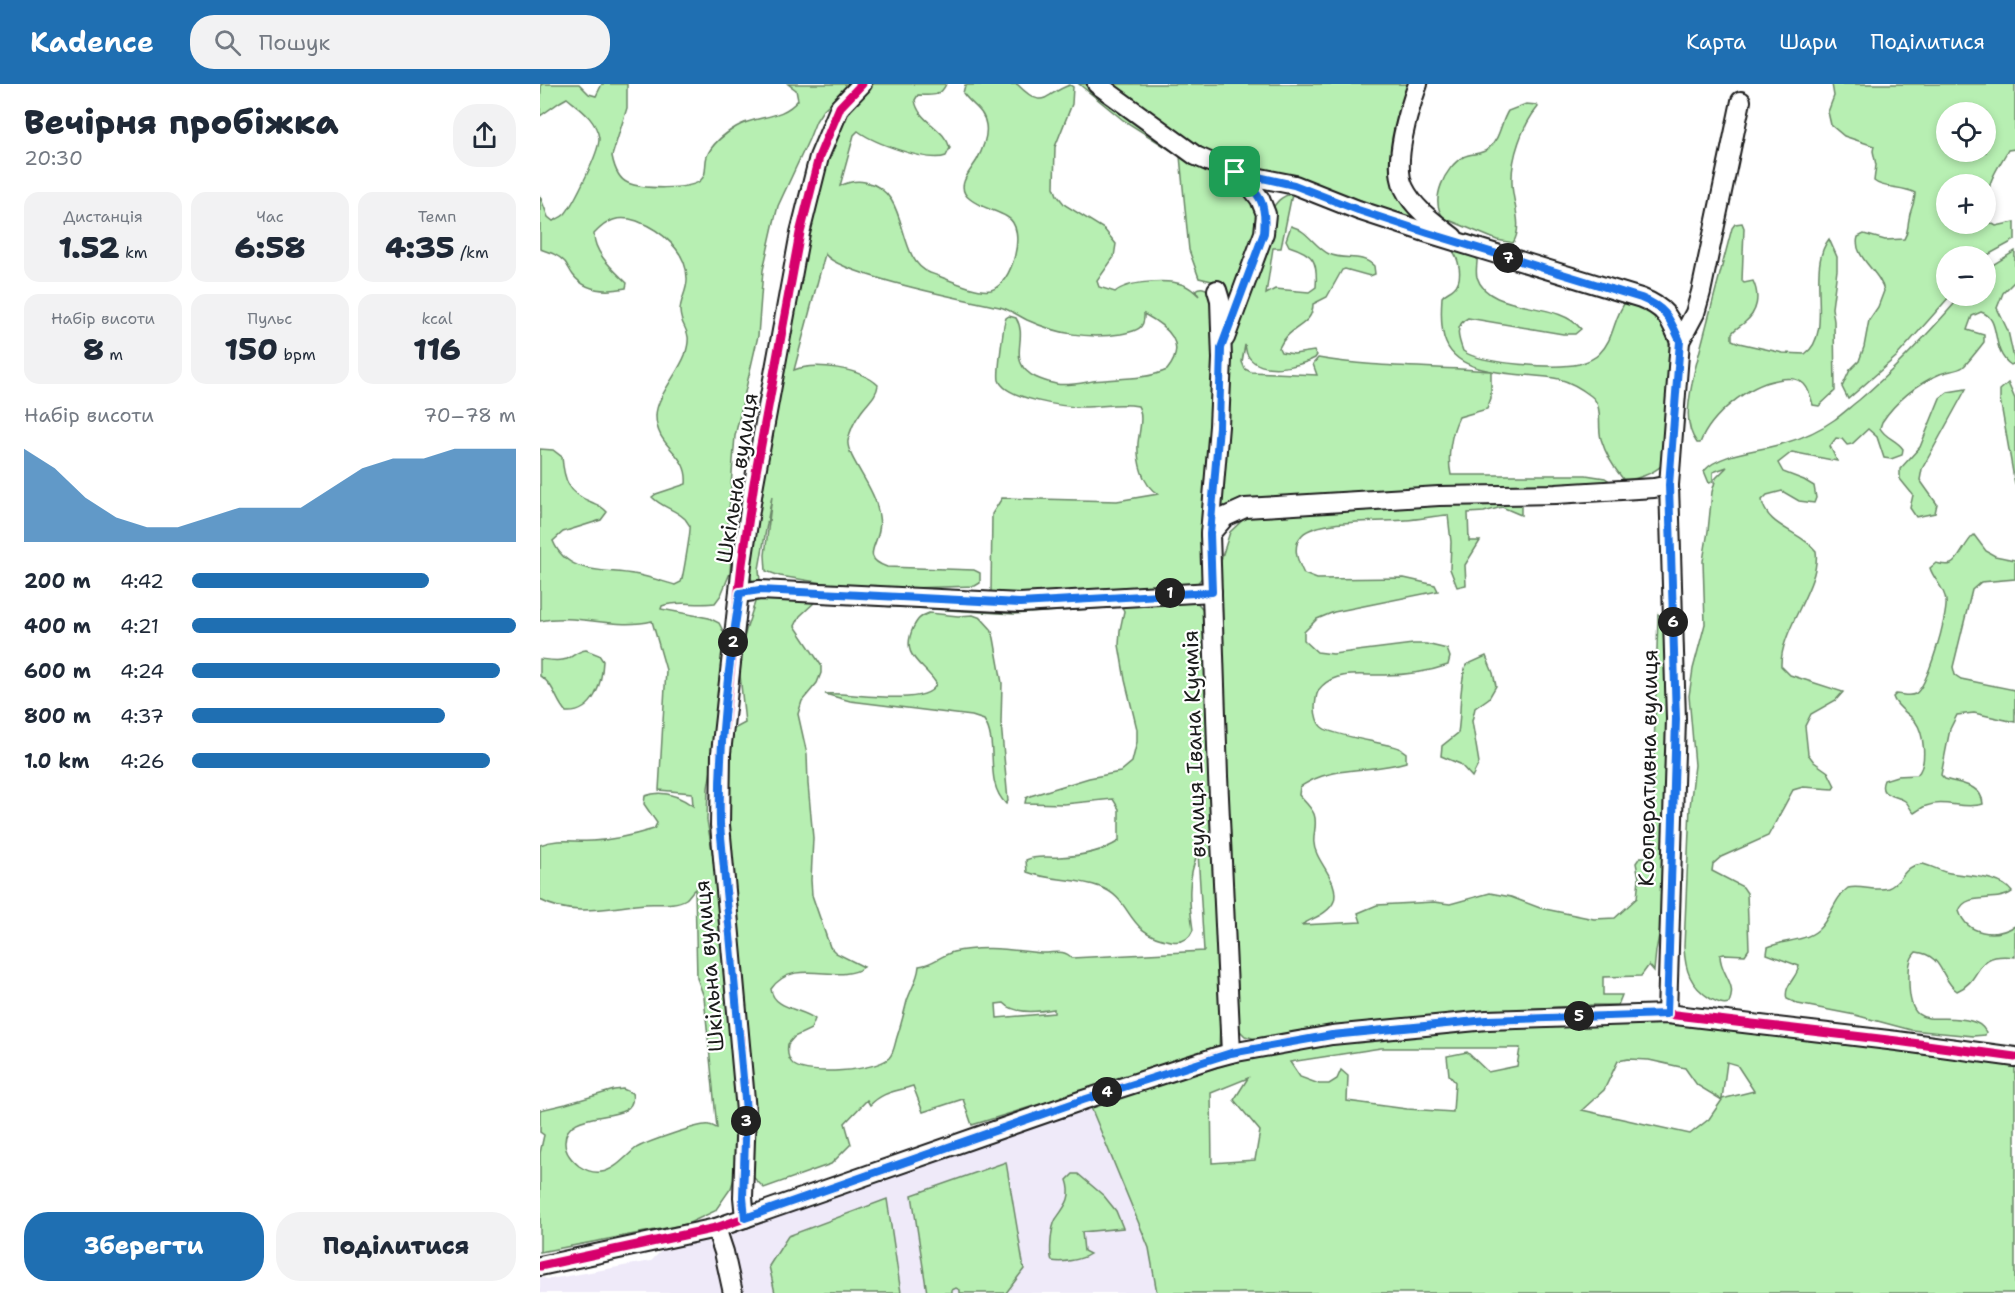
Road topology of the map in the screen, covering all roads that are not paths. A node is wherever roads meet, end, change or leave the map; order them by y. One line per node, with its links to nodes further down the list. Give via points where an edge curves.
1 (862, 84): 15 (street, Шкільна вулиця, via 840,106 819,157 800,233 754,483)
2 (1097, 84): 5 (street, via 1196,156)
3 (1418, 84): 8 (street, via 1401,146 1402,186 1423,213)
4 (1741, 101): 10 (street, Кооперативна вулиця, via 1701,292)
5 (1235, 172): 6 (street); 7 (street, via 1260,199)
6 (1294, 185): 7 (street, via 1273,200); 8 (street)
7 (1266, 214): 11 (street, via 1264,233)
8 (1461, 243): 10 (street, via 1652,302 1664,310)
9 (1217, 290): 11 (street, вулиця Івана Кучмія)
10 (1680, 341): 12 (street, Кооперативна вулиця)
11 (1221, 348): 13 (street, вулиця Івана Кучмія)
12 (1669, 485): 13 (street, via 1245,508 1225,517); 16 (street, Кооперативна вулиця, via 1676,719)
13 (1210, 534): 14 (street, вулиця Івана Кучмія)
14 (1212, 592): 15 (street, via 1020,603 760,590); 17 (street, вулиця Івана Кучмія)
15 (740, 593): 19 (street, Шкільна вулиця, via 719,790 746,1111)
16 (1667, 1014): 17 (street, via 1487,1020 1332,1035); 18 (street)
17 (1231, 1053): 19 (street, via 1083,1100)
18 (2015, 1057)
19 (745, 1218): 20 (street)
20 (716, 1228): 21 (street); 22 (street)
21 (540, 1266)
22 (733, 1293)

